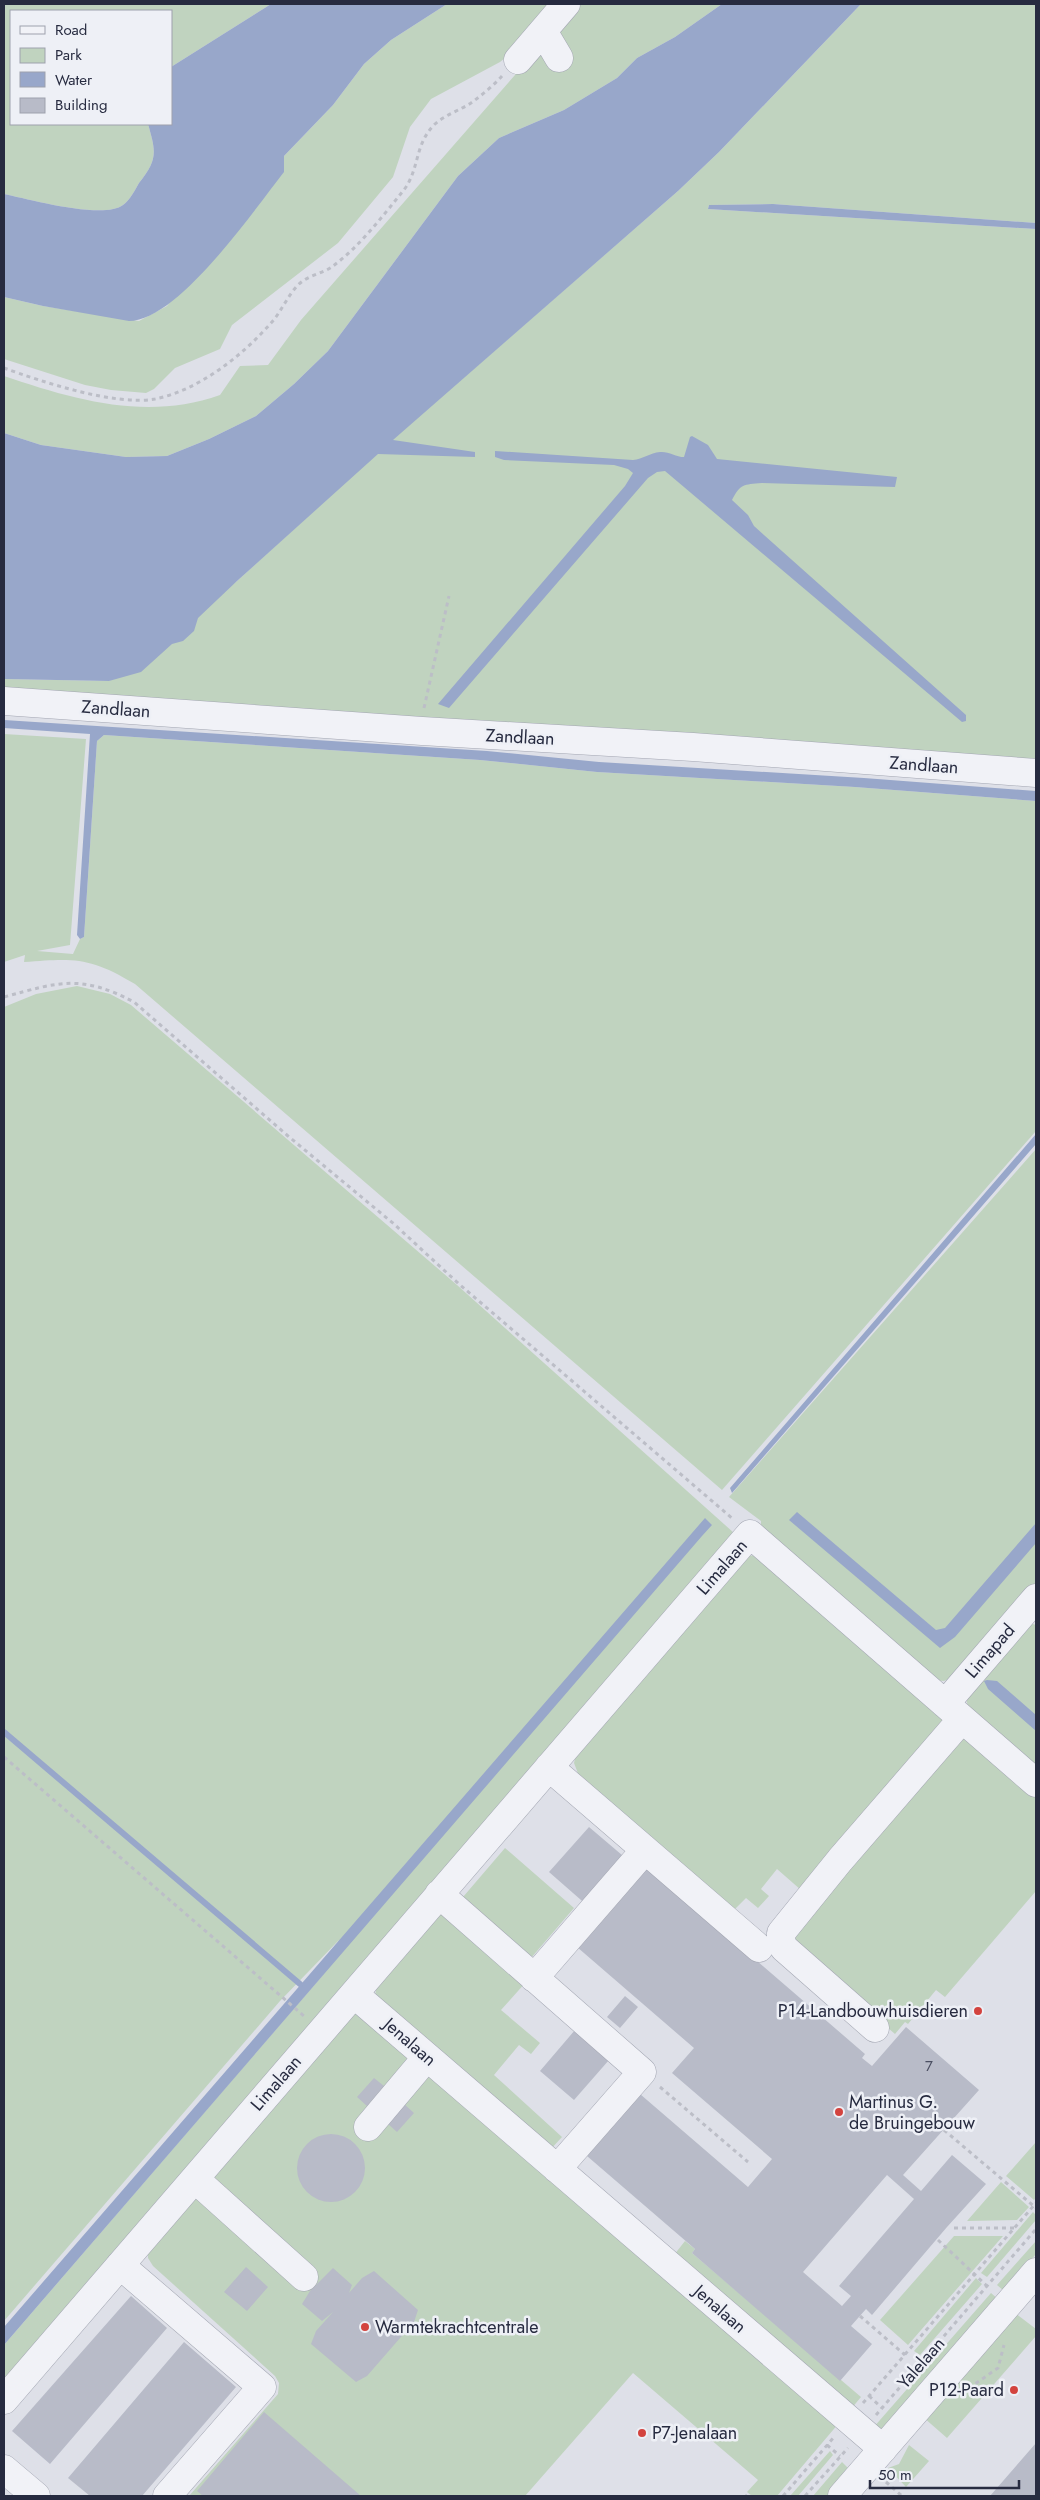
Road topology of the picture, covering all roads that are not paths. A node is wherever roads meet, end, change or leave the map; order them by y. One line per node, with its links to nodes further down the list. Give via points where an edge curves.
1 (566, 4): 2 (street)
2 (543, 30): 3 (street); 4 (street)
3 (559, 58)
4 (518, 60)
5 (4, 701): 6 (street, Zandlaan)
6 (1036, 773)
7 (1034, 1604): 8 (street, Limapad)
8 (953, 1711): 9 (street, Limalaan, via 750,1534); 10 (street, Limalaan); 16 (street, via 781,1932 784,1948)
9 (549, 1767): 11 (street); 12 (street, Limalaan)
10 (1036, 1783)
11 (645, 1850): 13 (street); 14 (street)
12 (439, 1894): 14 (street); 15 (street, Limalaan)
13 (759, 1948)
14 (534, 1978): 19 (street, via 642,2072)
15 (354, 1994): 17 (street, Jenalaan); 20 (street, Limalaan)
16 (875, 2028)
17 (427, 2057): 18 (street); 19 (street, Jenalaan)
18 (368, 2127)
19 (557, 2169): 25 (street, Jenalaan)
20 (195, 2179): 21 (street, Limalaan); 23 (street)
21 (120, 2265): 24 (street, Limalaan); 28 (street, via 262,2387)
22 (1036, 2272): 25 (street, Yalelaan, via 1008,2304 919,2425)
23 (304, 2277)
24 (4, 2400)
25 (883, 2449): 29 (street, Yalelaan)
26 (4, 2469): 27 (street)
27 (36, 2496)
28 (167, 2496)
29 (842, 2496)

